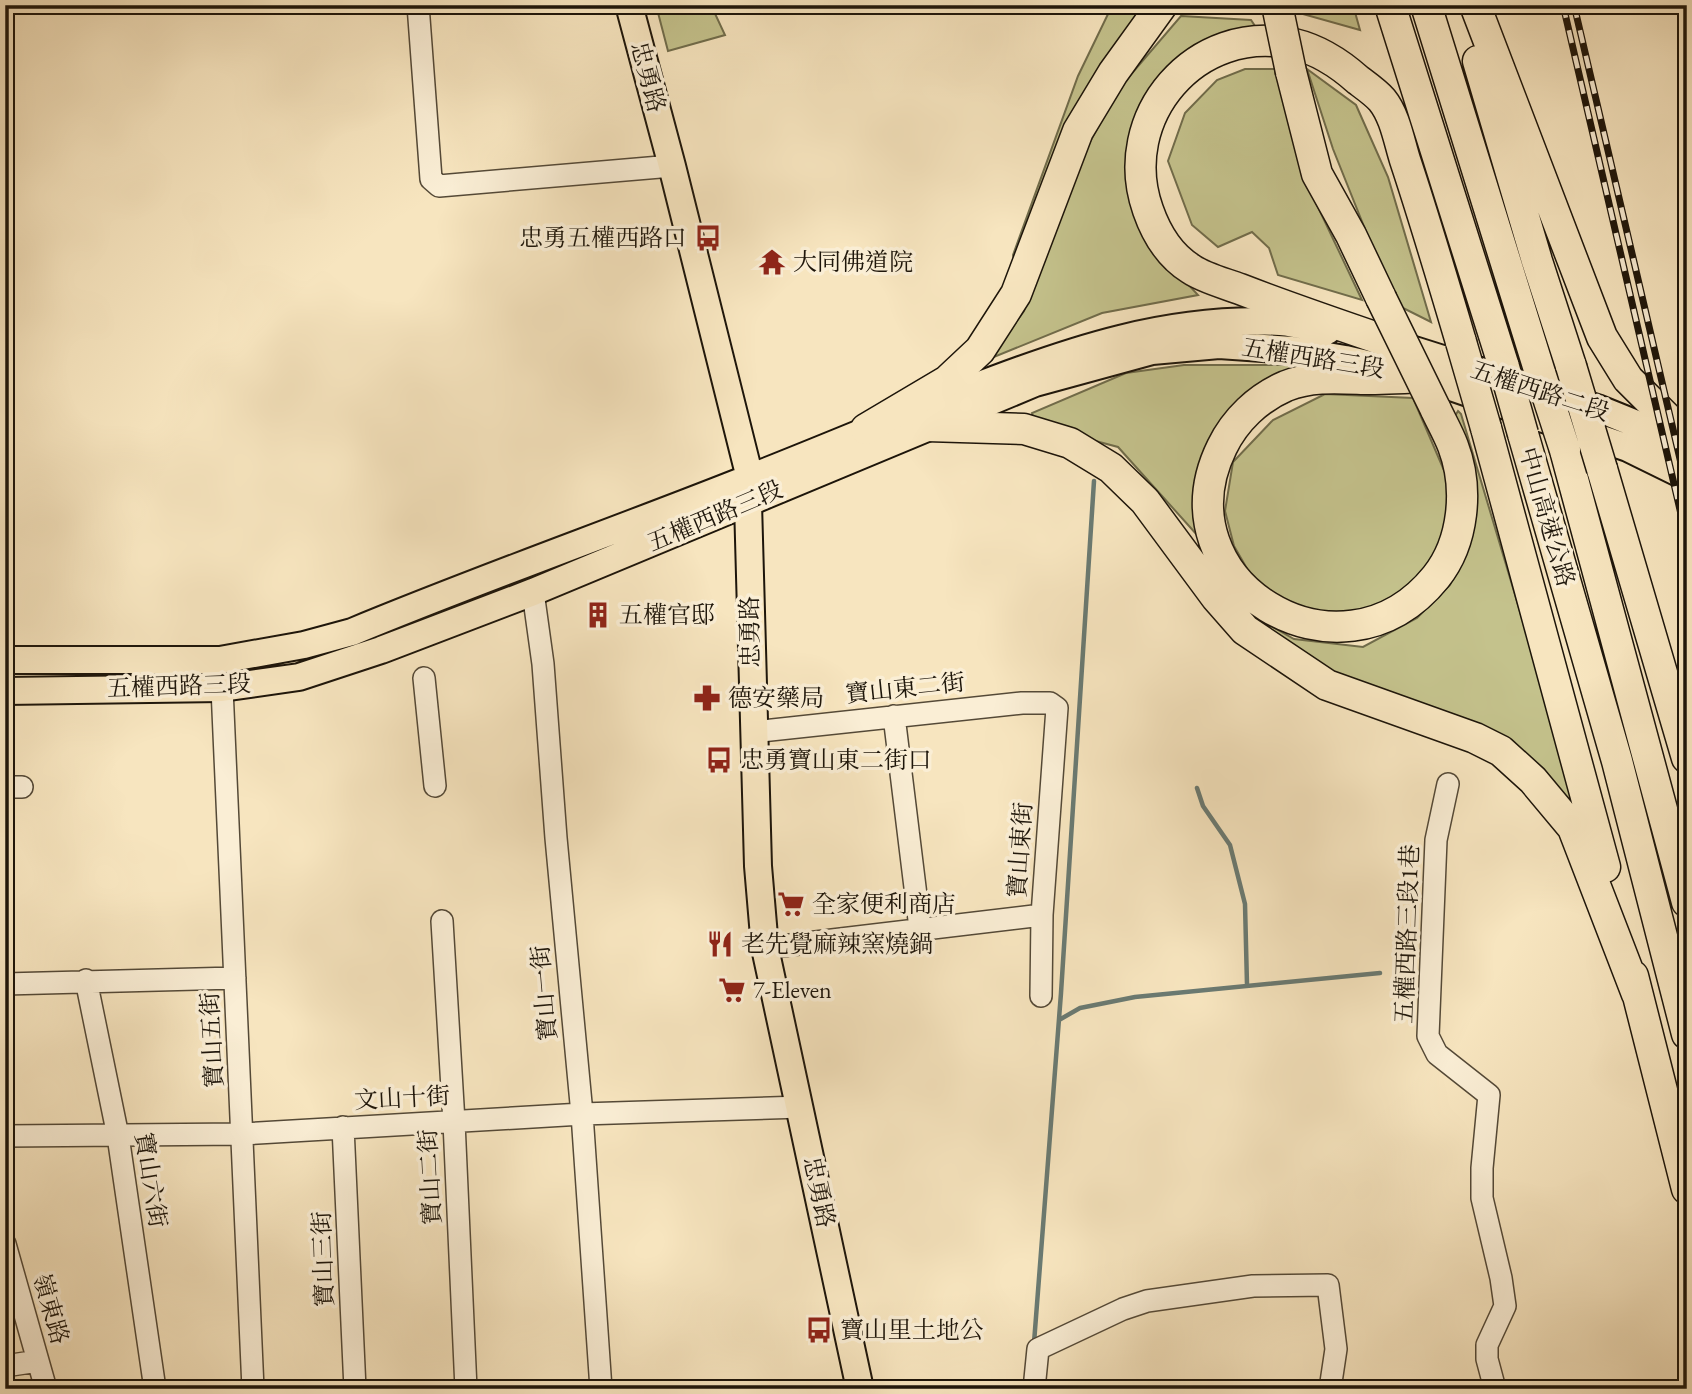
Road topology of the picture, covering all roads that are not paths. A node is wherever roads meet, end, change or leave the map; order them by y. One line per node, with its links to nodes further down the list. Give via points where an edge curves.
1 (418, 5): 9 (street, via 431,178 439,186)
2 (629, 5): 9 (main road, 忠勇路)
3 (1162, 5): 13 (highway, via 1079,131 1016,294 980,350 947,381)
4 (1277, 5): 11 (highway, bridge, via 1318,174 1351,235 1381,298 1435,408 1454,449 1462,510 1448,558 1429,586 1388,616 1339,627 1305,624 1267,607 1226,564 1210,518 1214,469 1226,439 1259,402 1287,385 1315,378)
5 (1390, 5): 39 (highway, 中山高速公路, bridge, via 1504,367 1616,761)
6 (1426, 5): 29 (highway, 中山高速公路, bridge, via 1565,450)
7 (1463, 5): 26 (highway, bridge)
8 (1475, 5): 14 (highway, via 1602,337 1628,379)
9 (672, 166): 17 (main road, 忠勇路)
10 (1390, 342): 13 (main road, 五權西路三段, via 1281,322 1162,329 1043,360); 15 (main road, 五權西路二段, via 1597,408); 37 (highway, bridge, via 1191,270 1168,249 1145,201 1141,153 1148,122 1159,101 1198,61 1244,43 1294,44 1339,64 1382,101 1391,117 1486,428)
11 (1422, 377): 12 (main road, 五權西路三段, via 1292,350 1219,345 1152,351 1035,383); 16 (main road, 五權西路二段, via 1628,448)
12 (927, 426): 17 (main road, 五權西路三段); 37 (highway, via 1024,429 1070,443 1111,468 1145,501 1245,630 1327,685 1501,751 1533,780 1573,828)
13 (866, 429): 17 (main road, 五權西路三段)
14 (1687, 438)
15 (1687, 449)
16 (1687, 477)
17 (749, 490): 18 (main road, 五權西路三段); 19 (main road, 五權西路三段, via 352,632 304,645 220,660); 25 (main road, 忠勇路)
18 (533, 592): 21 (main road, 五權西路三段, via 299,677); 41 (street, 寶山一街, via 544,664)
19 (5, 660)
20 (424, 677): 28 (street)
21 (222, 688): 22 (main road, 五權西路三段); 34 (street, 寶山五街)
22 (5, 691)
23 (1057, 708): 24 (street, 寶山東二街, via 1050,703 1022,703); 30 (street, 寶山東街)
24 (894, 716): 25 (street, 寶山東二街); 32 (street)
25 (753, 732): 33 (main road, 忠勇路)
26 (1687, 758)
27 (1448, 783): 60 (street, 五權西路三段1巷, via 1436,840 1428,1036 1437,1054 1489,1095 1482,1198 1505,1306 1488,1345)
28 (435, 786)
29 (1687, 902)
30 (1042, 915): 32 (street); 38 (street, 寶山東街)
31 (442, 921): 42 (street, 寶山二街)
32 (920, 928): 33 (street)
33 (765, 948): 40 (main road, 忠勇路)
34 (235, 978): 35 (street); 44 (street, 寶山五街)
35 (86, 980): 36 (street); 46 (street, 寶山六街)
36 (5, 984)
37 (1637, 994): 47 (highway)
38 (1041, 996)
39 (1687, 1034)
40 (801, 1107): 41 (street, 文山十街); 57 (main road, 忠勇路)
41 (582, 1114): 42 (street, 文山十街); 56 (street, 寶山一街)
42 (454, 1122): 43 (street, 文山十街); 55 (street, 寶山二街)
43 (344, 1127): 44 (street, 文山十街); 54 (street, 寶山三街)
44 (243, 1133): 46 (street, 文山十街); 53 (street, 寶山五街)
45 (5, 1136): 46 (street, 文山十街)
46 (118, 1136): 52 (street, 寶山六街)
47 (1687, 1189)
48 (5, 1244): 49 (street, 嶺東路)
49 (38, 1362): 50 (street); 51 (street, 嶺東路)
50 (5, 1366)
51 (46, 1389)
52 (155, 1389)
53 (253, 1389)
54 (355, 1389)
55 (466, 1389)
56 (601, 1389)
57 (860, 1389)
58 (1034, 1389): 59 (street, via 1038,1349 1123,1308 1207,1291 1328,1284 1336,1349)
59 (1330, 1389)
60 (1495, 1389)

